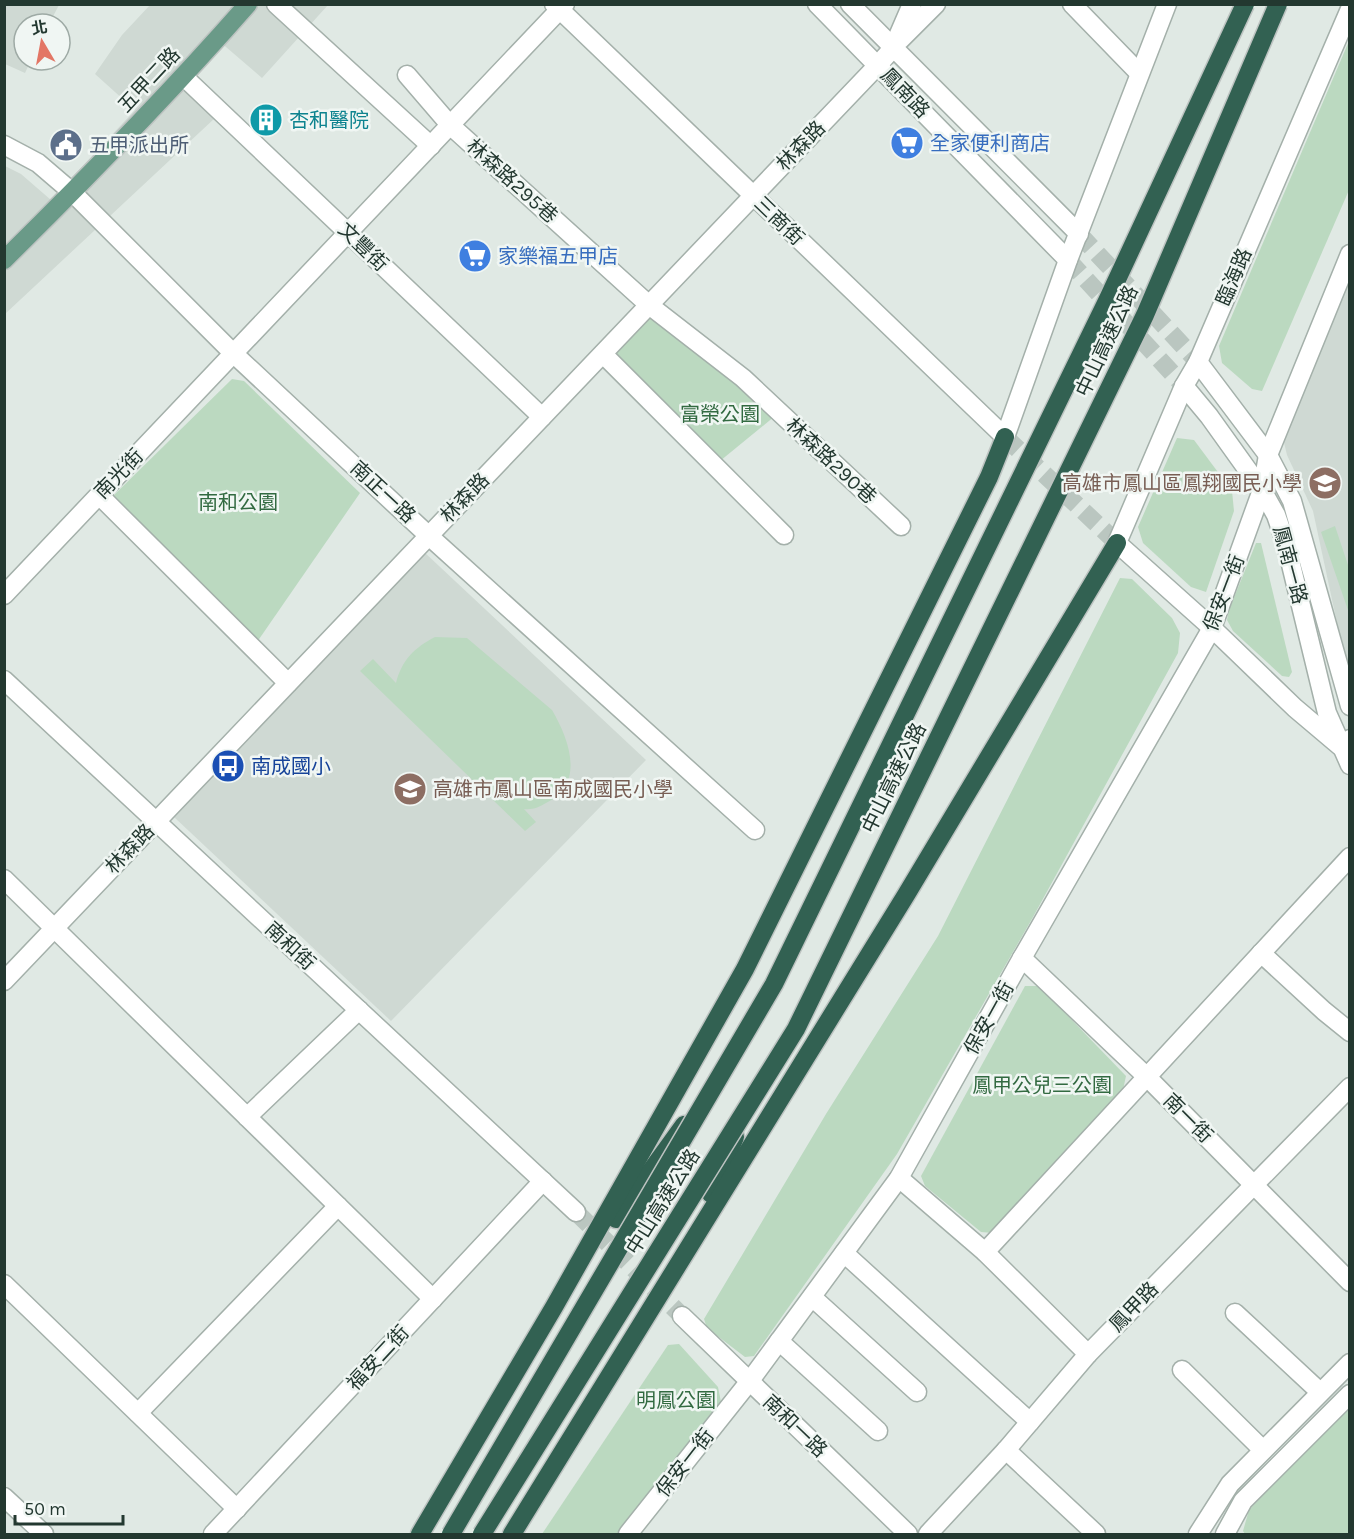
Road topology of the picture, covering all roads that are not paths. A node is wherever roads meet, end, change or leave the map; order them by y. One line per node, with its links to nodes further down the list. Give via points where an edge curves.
1 (248, 4): 17 (main road, 五甲二路)
2 (276, 4): 20 (street)
3 (817, 4): 14 (street, 鳳南路)
4 (850, 4): 13 (street, 鳳南路)
5 (912, 4): 13 (street, 林森路)
6 (936, 4): 13 (street)
7 (1072, 4): 15 (street)
8 (1167, 4): 15 (street)
9 (1245, 4): 59 (highway, 中山高速公路, bridge, via 1107,301 784,963)
10 (1278, 4): 62 (highway, 中山高速公路, bridge, via 1140,325 796,1029)
11 (560, 6): 18 (street, 南光街); 22 (street, 三商街)
12 (1350, 9): 31 (street, 臨海路)
13 (893, 48): 14 (street, 林森路); 24 (street, 鳳南路)
14 (878, 65): 22 (street, 林森路); 27 (street, 鳳南路)
15 (1139, 73): 24 (street)
16 (407, 75): 18 (street, 林森路295巷)
17 (184, 77): 21 (main road, 五甲二路); 23 (street, 文豐街)
18 (450, 125): 20 (street, 南光街); 28 (street, 林森路295巷)
19 (4, 144): 21 (street, 南正一路, via 38,163)
20 (431, 146): 23 (street, 南光街)
21 (73, 193): 26 (main road, 五甲二路); 29 (street, 南正一路)
22 (753, 195): 28 (street, 林森路); 34 (street, 三商街)
23 (348, 233): 29 (street, 南光街); 33 (street, 文豐街)
24 (1079, 234): 27 (street)
25 (1350, 254): 35 (street, 保安一街)
26 (4, 260)
27 (1068, 260): 34 (street)
28 (649, 305): 30 (street, 林森路); 38 (street, 林森路290巷, via 743,378)
29 (234, 354): 37 (street, 南光街); 40 (street, 南正一路)
30 (603, 354): 33 (street, 林森路); 39 (street)
31 (1198, 362): 32 (street, 臨海路); 35 (street, 鳳南一路)
32 (1184, 386): 36 (street, 鳳南一路); 41 (street, 臨海路)
33 (542, 417): 40 (street, 林森路)
34 (1005, 436): 94 (highway, via 745,969)
35 (1268, 455): 36 (street, 保安一街); 46 (street, 鳳南一路, via 1302,530)
36 (1262, 490): 43 (street, 保安一街); 47 (street, 鳳南一路, via 1286,544 1327,713)
37 (99, 495): 42 (street, 南光街); 45 (street)
38 (901, 526)
39 (784, 535)
40 (429, 536): 45 (street, 林森路); 50 (street, 南正一路)
41 (1117, 543): 43 (street); 97 (highway, via 900,905)
42 (4, 595)
43 (1212, 628): 47 (street, via 1296,708); 55 (street, 保安一街)
44 (4, 680): 49 (street, 南和街)
45 (288, 683): 49 (street, 林森路)
46 (1350, 706)
47 (1345, 742): 48 (street, 鳳南一路)
48 (1350, 765)
49 (157, 822): 53 (street, 林森路); 57 (street, 南和街)
50 (755, 830)
51 (1350, 857): 54 (street)
52 (4, 879): 53 (street)
53 (55, 928): 56 (street, 林森路); 63 (street)
54 (1261, 953): 58 (street); 60 (street)
55 (1022, 958): 60 (street, 南一街); 64 (street, 保安一街)
56 (4, 981)
57 (359, 1010): 63 (street); 65 (street, 南和街)
58 (1350, 1032)
59 (728, 1065): 94 (highway, via 622,1208); 95 (highway, 中山高速公路, bridge)
60 (1147, 1077): 66 (street, 南一街); 69 (street)
61 (1350, 1086): 66 (street, 鳳甲路)
62 (744, 1115): 96 (highway, 中山高速公路, bridge); 97 (highway, via 713,1190)
63 (251, 1120): 67 (street)
64 (899, 1178): 69 (street); 70 (street, 保安一街)
65 (543, 1181): 68 (street, 南和街); 74 (street, 福安二街)
66 (1254, 1183): 71 (street, 南一街); 78 (street, 鳳甲路)
67 (338, 1206): 74 (street); 85 (street)
68 (576, 1212)
69 (985, 1252): 78 (street)
70 (844, 1253): 73 (street, 保安一街); 86 (street)
71 (1350, 1282)
72 (4, 1284): 85 (street)
73 (812, 1297): 77 (street, 保安一街); 82 (street)
74 (433, 1299): 91 (street, 福安二街)
75 (1235, 1313): 83 (street)
76 (682, 1316): 81 (street, 南和一路)
77 (779, 1341): 81 (street, 保安一街); 87 (street)
78 (1088, 1354): 86 (street, 鳳甲路)
79 (1350, 1363): 83 (street)
80 (1182, 1370): 89 (street)
81 (749, 1382): 98 (street, 保安一街); 99 (street, 南和一路)
82 (917, 1392)
83 (1320, 1392): 89 (street)
84 (1350, 1394): 103 (street, via 1243,1501)
85 (138, 1413): 91 (street)
86 (1030, 1422): 88 (street, 鳳甲路)
87 (878, 1431)
88 (1006, 1450): 100 (street, 鳳甲路); 101 (street)
89 (1263, 1450): 102 (street, via 1230,1484)
90 (4, 1497): 92 (street)
91 (237, 1509): 93 (street, 福安二街)
92 (36, 1532)
93 (213, 1534)
94 (420, 1534)
95 (451, 1534)
96 (482, 1534)
97 (511, 1534)
98 (628, 1534)
99 (908, 1534)
100 (928, 1534)
101 (1096, 1534)
102 (1198, 1534)
103 (1225, 1534)

